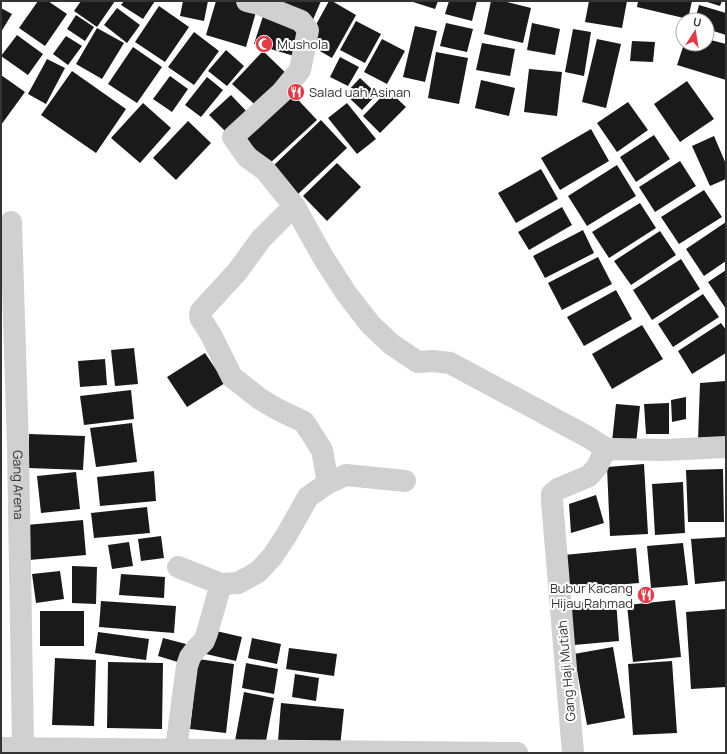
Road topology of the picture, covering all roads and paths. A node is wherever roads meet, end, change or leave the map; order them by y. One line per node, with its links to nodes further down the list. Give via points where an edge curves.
1 (248, 1): 2 (street, via 301,21 308,30 300,70 282,92 233,137 247,158 265,170)
2 (295, 207): 5 (street, via 346,293 370,324 391,344 418,362 450,363); 7 (street, via 261,239 200,315 232,377 260,399 304,422 322,450)
3 (11, 222): 11 (street, Gang Arena)
4 (726, 447): 5 (street)
5 (608, 450): 15 (street, Gang Haji Mutiah, via 589,476 552,494)
6 (405, 481): 7 (street, via 346,475)
7 (328, 483): 9 (street, via 308,497 276,552 258,572 238,583)
8 (178, 567): 9 (street)
9 (221, 584): 12 (street, via 204,641 190,657 187,666)
10 (1, 748): 11 (street)
11 (23, 748): 13 (street)
12 (176, 749): 13 (street); 14 (street)
13 (100, 751)
14 (517, 753)
15 (573, 753)

